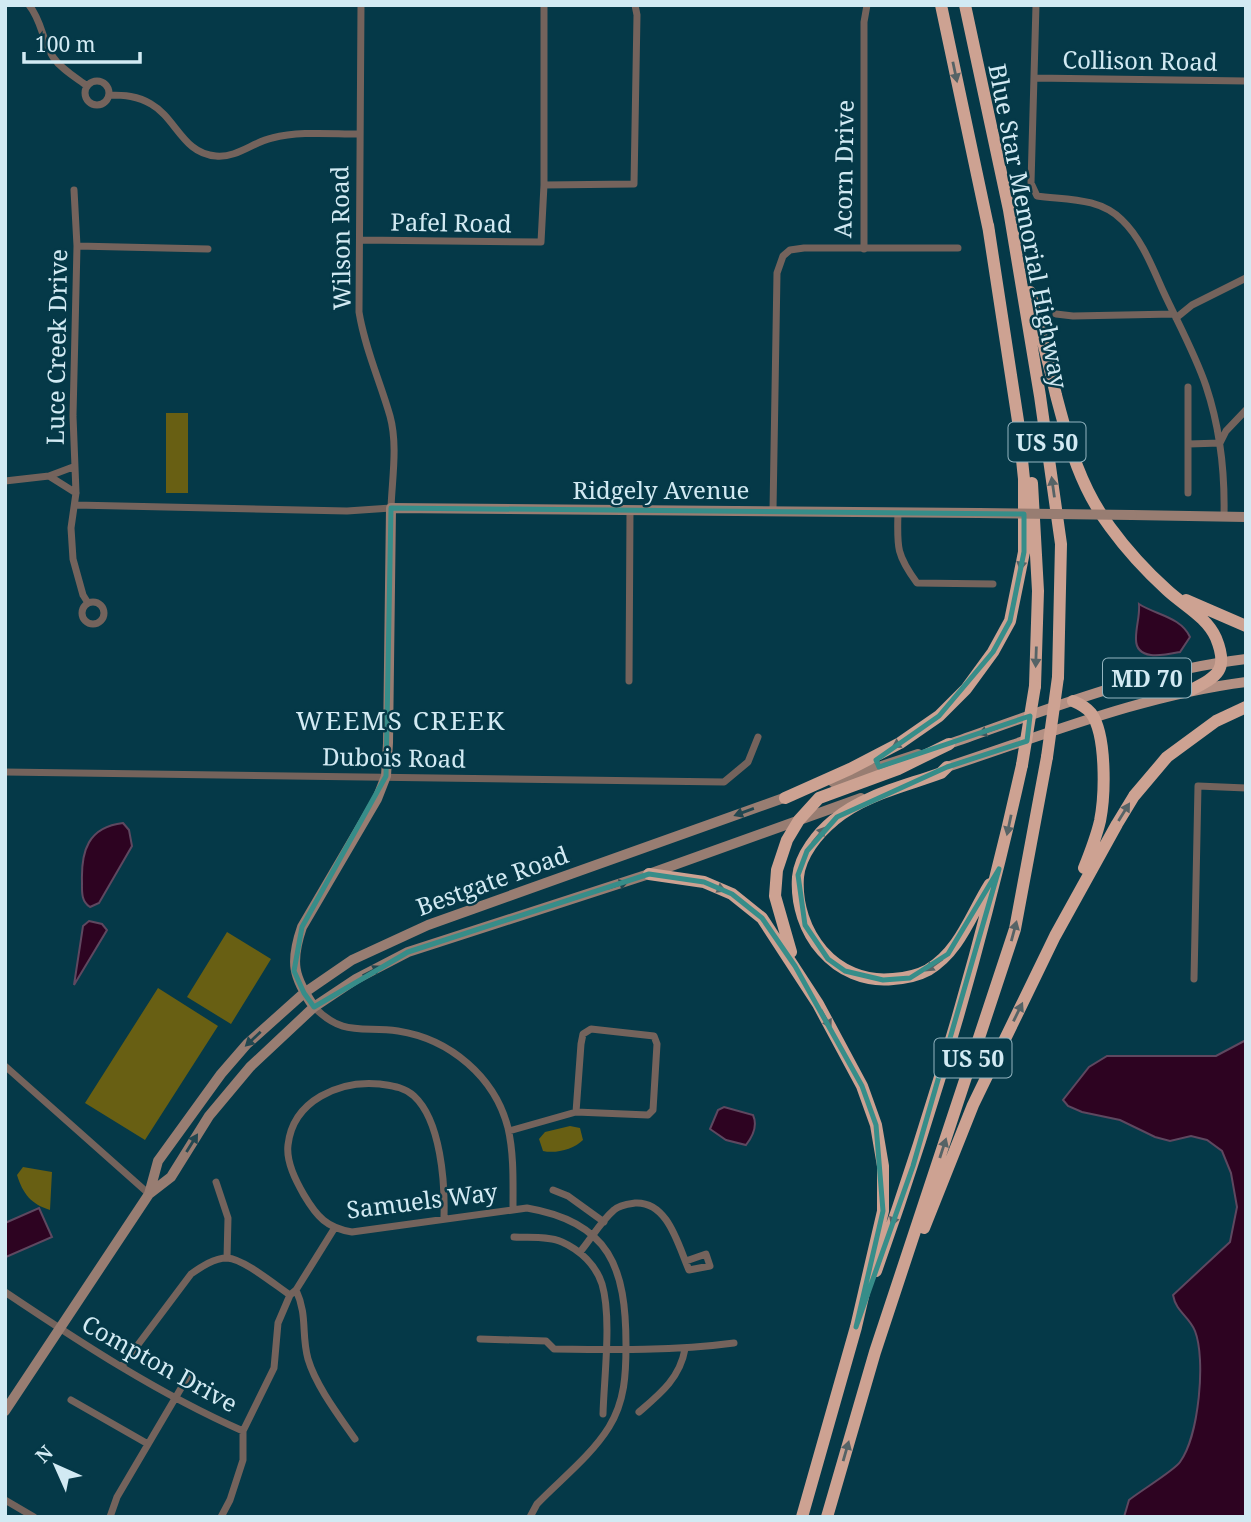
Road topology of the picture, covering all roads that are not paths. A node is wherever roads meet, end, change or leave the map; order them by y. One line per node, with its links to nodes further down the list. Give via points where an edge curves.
1 (29, 5): 11 (street, via 52,56)
2 (361, 5): 13 (street, Wilson Road)
3 (544, 5): 14 (street)
4 (635, 5): 14 (street, via 634,184)
5 (867, 5): 22 (street, Acorn Drive)
6 (941, 5): 17 (highway, Blue Star Memorial Highway / US 50, one-way to 17)
7 (965, 5): 16 (highway, Blue Star Memorial Highway / US 50)
8 (1036, 5): 9 (street)
9 (1034, 78): 10 (street, Collison Road); 25 (street, via 1034,191 1037,196 1098,205 1122,220 1145,253)
10 (1246, 81)
11 (87, 86): 12 (street, via 99,80 107,85); 12 (street, via 87,100 95,105)
12 (109, 94): 13 (street, via 151,104 183,140 215,156 232,155 282,136)
13 (358, 134): 18 (street, Wilson Road)
14 (544, 185): 18 (street, Pafel Road, via 541,242)
15 (74, 190): 19 (street, Luce Creek Drive)
16 (1009, 210): 43 (highway, via 1068,445 1081,477 1112,530); 93 (highway, Blue Star Memorial Highway / US 50, one-way to 16, bridge, via 1015,929 1058,677 1061,544)
17 (988, 225): 60 (highway, one-way to 60, via 1024,479 1024,552 1010,621 966,689 939,716 887,750); 62 (highway, Blue Star Memorial Highway / US 50, one-way to 62, bridge, via 1024,409 1038,591 1034,686)
18 (361, 240): 36 (street, Wilson Road, via 361,326 394,440)
19 (77, 246): 21 (street); 30 (street, Luce Creek Drive)
20 (958, 248): 22 (street)
21 (208, 249)
22 (864, 249): 37 (street, Acorn Drive, via 790,250 779,264)
23 (1246, 278): 25 (street)
24 (1056, 314): 25 (street)
25 (1175, 316): 28 (street, via 1206,386)
26 (1188, 387): 29 (street)
27 (1246, 410): 28 (street)
28 (1220, 443): 29 (street); 40 (street)
29 (1189, 444): 34 (street)
30 (73, 467): 31 (street); 33 (street, Luce Creek Drive)
31 (49, 476): 32 (street); 33 (street)
32 (5, 481)
33 (76, 493): 35 (street, Luce Creek Drive)
34 (1188, 493)
35 (75, 505): 36 (street, Ridgely Avenue); 44 (street, Luce Creek Drive, via 73,559)
36 (391, 508): 38 (main road, Ridgely Avenue); 58 (main road)
37 (774, 510): 38 (main road, Ridgely Avenue); 39 (main road, Ridgely Avenue)
38 (630, 511): 48 (street)
39 (898, 512): 40 (main road, Ridgely Avenue, bridge); 42 (street, via 897,547 917,583)
40 (1223, 516): 41 (main road, Ridgely Avenue)
41 (1246, 517)
42 (993, 584)
43 (1167, 590): 45 (highway); 47 (highway, via 1202,618 1215,636)
44 (88, 603)
45 (1246, 626)
46 (1246, 659): 47 (main road, MD 70)
47 (1223, 662): 50 (highway, via 1210,680); 51 (main road, MD 70)
48 (629, 681)
49 (1246, 682): 50 (main road, MD 70)
50 (1191, 690): 53 (main road, MD 70)
51 (1073, 701): 53 (highway); 55 (main road, MD 70, one-way to 55)
52 (1246, 706): 64 (highway, one-way to 52, via 1149,776 1190,738)
53 (1094, 719): 56 (main road, MD 70); 64 (highway, via 1104,772 1100,819)
54 (758, 737): 58 (street, Dubois Road, via 748,762 724,782)
55 (949, 744): 60 (main road, Bestgate Road / MD 70); 61 (highway, via 898,769 819,798)
56 (947, 767): 61 (main road, Bestgate Road / MD 70); 62 (highway, one-way to 56, via 948,954 910,978 883,980 845,971 828,959 805,925 798,875 807,851 823,830 860,804)
57 (5, 772): 58 (street, Dubois Road)
58 (386, 776): 67 (main road, via 302,927 294,971)
59 (1246, 788): 66 (street, via 1198,786)
60 (785, 797): 67 (main road, Bestgate Road / MD 70, one-way to 67, via 428,925 352,960)
61 (799, 820): 63 (main road, Bestgate Road / MD 70); 65 (highway, via 777,870 775,896)
62 (999, 869): 86 (highway, Blue Star Memorial Highway / US 50, one-way to 86, via 913,1166)
63 (649, 874): 65 (highway, one-way to 65, via 704,882 732,894 762,918); 68 (main road, Bestgate Road / MD 70, one-way to 63, via 408,952)
64 (1055, 936): 93 (highway, one-way to 64, via 973,1105)
65 (795, 965): 86 (highway, one-way to 86, via 862,1086 876,1125 883,1211)
66 (1194, 979)
67 (304, 993): 68 (main road); 74 (main road, Bestgate Road / MD 70, one-way to 74, via 220,1074 158,1161)
68 (314, 1007): 71 (street, via 347,1029 398,1031 452,1051 489,1087); 74 (main road, Bestgate Road / MD 70, one-way to 68, via 171,1177 209,1116 250,1068)
69 (5, 1066): 74 (street)
70 (576, 1112): 70 (street, via 648,1115 653,1110 657,1044 653,1036 591,1029 583,1034); 71 (street)
71 (509, 1131): 75 (street)
72 (216, 1182): 82 (street, via 228,1218)
73 (554, 1190): 77 (street)
74 (149, 1194): 87 (main road, Bestgate Road / MD 70)
75 (513, 1208): 76 (street, Samuels Way); 79 (street, Samuels Way, via 556,1212)
76 (444, 1217): 78 (street, Samuels Way, via 352,1232); 78 (street, via 444,1172 423,1107 398,1086 346,1085 308,1106 296,1122 288,1146 293,1177 308,1203)
77 (604, 1222): 79 (street); 83 (street, via 627,1204 652,1206 664,1216)
78 (334, 1229): 85 (street)
79 (593, 1236): 81 (street); 90 (street, Samuels Way, via 621,1278)
80 (514, 1237): 81 (street, via 546,1238)
81 (580, 1252): 92 (street, via 601,1283)
82 (227, 1258): 85 (street); 94 (street, via 207,1263 191,1274)
83 (686, 1261)
84 (5, 1292): 87 (street, Compton Drive)
85 (293, 1293): 101 (street, via 278,1323 274,1368); 102 (street, via 304,1307 309,1361)
86 (856, 1327): 109 (highway, US 50)
87 (59, 1328): 94 (street, Compton Drive); 98 (main road, Bestgate Road / MD 70)
88 (480, 1339): 92 (street, via 546,1340 554,1349)
89 (734, 1343): 91 (street)
90 (626, 1349): 91 (street); 92 (street); 108 (street, Samuels Way, via 623,1393 609,1427)
91 (685, 1349): 99 (street, via 674,1378)
92 (605, 1350): 100 (street)
93 (875, 1352): 110 (highway, US 50, one-way to 93)
94 (122, 1366): 96 (street, Compton Drive)
95 (190, 1373): 96 (street)
96 (177, 1398): 101 (street, Compton Drive); 103 (street)
97 (71, 1400): 103 (street)
98 (5, 1411)
99 (639, 1412)
100 (603, 1413)
101 (243, 1431): 107 (street, via 243,1460)
102 (355, 1439)
103 (148, 1444): 106 (street)
104 (5, 1500): 105 (street)
105 (34, 1517)
106 (110, 1517)
107 (221, 1517)
108 (530, 1517)
109 (802, 1517)
110 (827, 1517)

